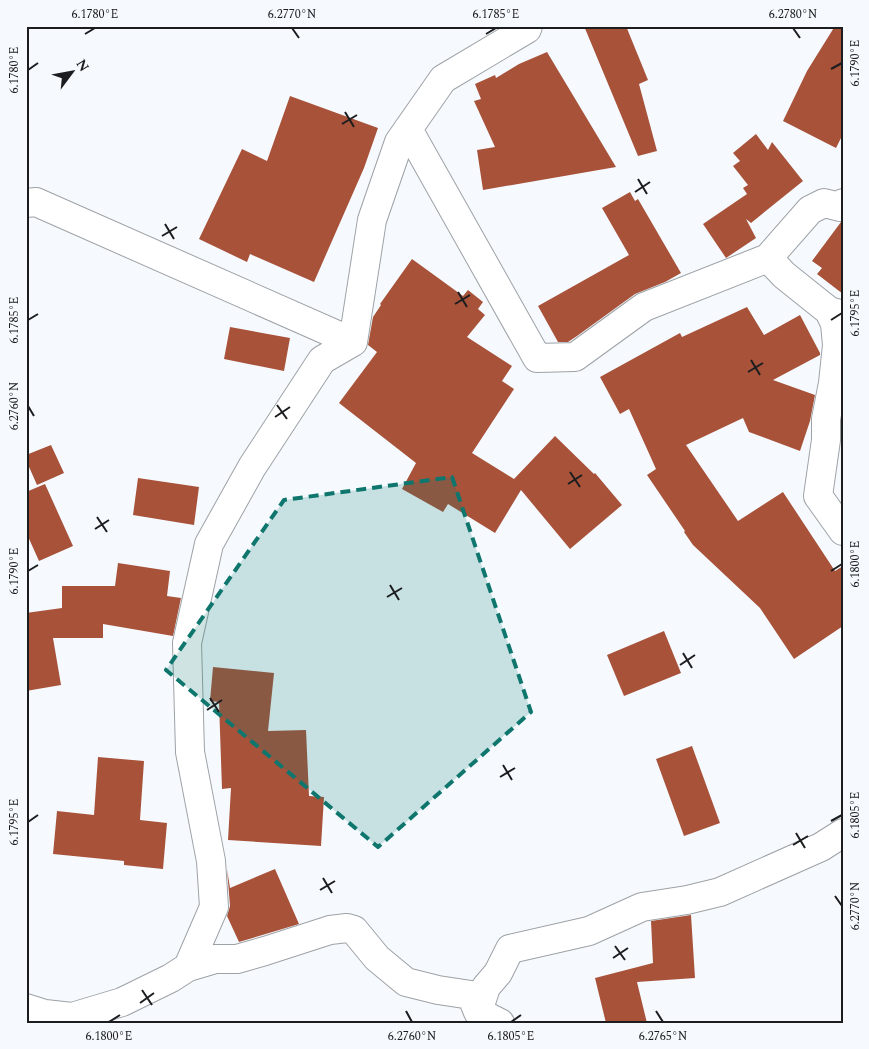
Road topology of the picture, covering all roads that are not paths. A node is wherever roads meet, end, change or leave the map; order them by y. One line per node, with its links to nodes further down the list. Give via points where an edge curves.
1 (528, 26): 2 (street, via 443,79)
2 (408, 129): 5 (street, via 537,358 575,357 644,307); 7 (street, via 399,142 372,220)
3 (26, 203): 7 (street, via 36,202)
4 (843, 203): 5 (street, via 840,207 824,202 810,210)
5 (768, 258): 6 (street, via 784,275)
6 (836, 313): 8 (street, via 834,384 826,419 818,496)
7 (353, 342): 10 (street, via 322,360 252,466 209,544 187,643 190,752 211,861 214,907)
8 (843, 531)
9 (843, 833): 12 (street, via 821,847 720,892 642,907 589,931 510,949 498,973 486,987)
10 (188, 967): 11 (street, via 122,1002 72,1017); 12 (street, via 215,959 237,959 330,930 347,928 354,930 377,958 406,982 471,995)
11 (26, 1008)
12 (489, 1017)

